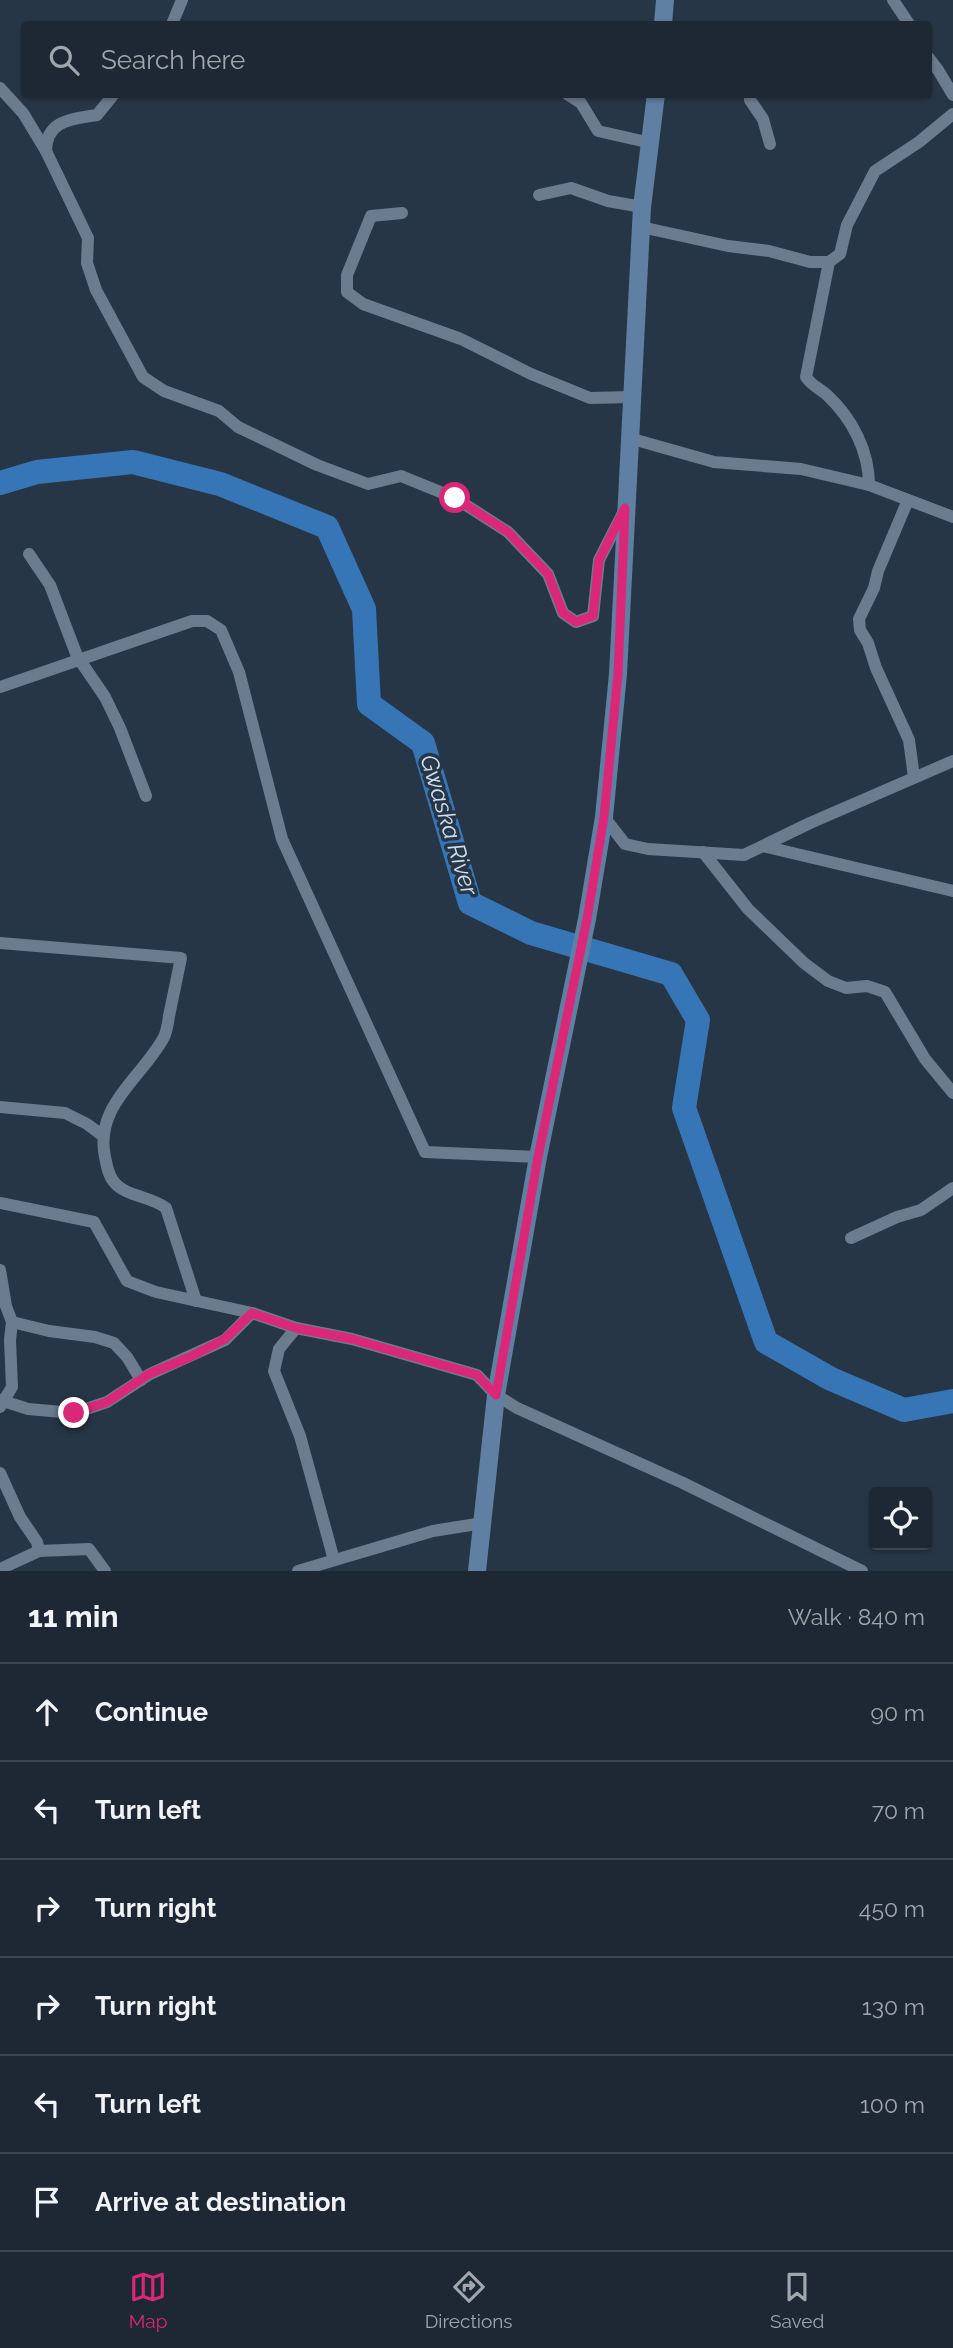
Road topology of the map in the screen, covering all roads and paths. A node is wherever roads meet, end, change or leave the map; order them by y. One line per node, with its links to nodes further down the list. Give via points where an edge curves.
1 (182, 0): 4 (street)
2 (665, 0): 5 (main road)
3 (893, 0): 6 (street)
4 (173, 21)
5 (663, 21)
6 (907, 21)
7 (932, 62): 9 (street)
8 (0, 88): 17 (street, via 23,113)
9 (953, 95)
10 (111, 98): 17 (street, via 97,115 71,118 58,125 46,142)
11 (574, 98): 15 (street, via 598,131)
12 (656, 98): 15 (main road)
13 (750, 98): 16 (street)
14 (953, 114): 22 (street, via 875,171 847,225 840,254)
15 (651, 143): 19 (main road)
16 (770, 144)
17 (46, 152): 27 (street, via 88,238 88,263 96,290 143,377 164,391 219,411 238,427 317,466 368,484 401,476 455,498 508,532 548,574 563,613 576,622 593,616 599,560)
18 (539, 195): 19 (street, via 571,188)
19 (642, 207): 21 (main road)
20 (402, 213): 23 (street, via 371,216 347,275 347,292 363,304 461,339 590,398)
21 (641, 227): 22 (street); 23 (main road)
22 (829, 262): 25 (street, via 806,377 847,416 862,445)
23 (632, 397): 24 (main road)
24 (629, 438): 25 (street, via 714,462 801,469); 27 (main road)
25 (869, 485): 26 (street)
26 (908, 500): 28 (street); 33 (street, via 859,618 860,630 909,740)
27 (625, 508): 35 (main road, via 618,674)
28 (953, 517)
29 (29, 554): 30 (street, via 50,585)
30 (80, 660): 31 (street); 34 (street, via 110,707); 43 (street, via 192,621 207,621 221,630 239,672 282,839 425,1152)
31 (0, 687)
32 (953, 761): 33 (street)
33 (914, 777): 36 (street)
34 (146, 796)
35 (604, 817): 37 (street, via 625,844); 43 (main road)
36 (763, 846): 37 (street, via 744,855); 38 (street)
37 (703, 852): 40 (street, via 748,909 804,964 846,988 867,986 885,992 925,1059)
38 (953, 891)
39 (0, 943): 42 (street, via 181,958 165,1036 117,1101)
40 (953, 1093)
41 (0, 1107): 42 (street, via 65,1113)
42 (103, 1136): 48 (street, via 113,1182 166,1208)
43 (538, 1157): 53 (main road)
44 (953, 1188): 46 (street, via 921,1210)
45 (0, 1203): 48 (street, via 94,1222 127,1281)
46 (851, 1238)
47 (0, 1270): 50 (street)
48 (196, 1301): 49 (street)
49 (252, 1313): 51 (street); 52 (street, via 225,1339)
50 (12, 1322): 52 (street, via 114,1343); 54 (street, via 12,1387)
51 (296, 1328): 53 (street, via 477,1375); 58 (street, via 279,1349 274,1371 300,1436)
52 (141, 1380): 54 (street, via 107,1402 74,1413)
53 (496, 1395): 56 (main road); 63 (street)
54 (1, 1403)
55 (0, 1473): 57 (street)
56 (482, 1523): 58 (street, via 433,1531); 62 (main road)
57 (39, 1551): 59 (street); 60 (street, via 89,1549)
58 (334, 1560): 61 (street)
59 (0, 1569)
60 (105, 1571)
61 (298, 1571)
62 (477, 1571)
63 (862, 1571)

